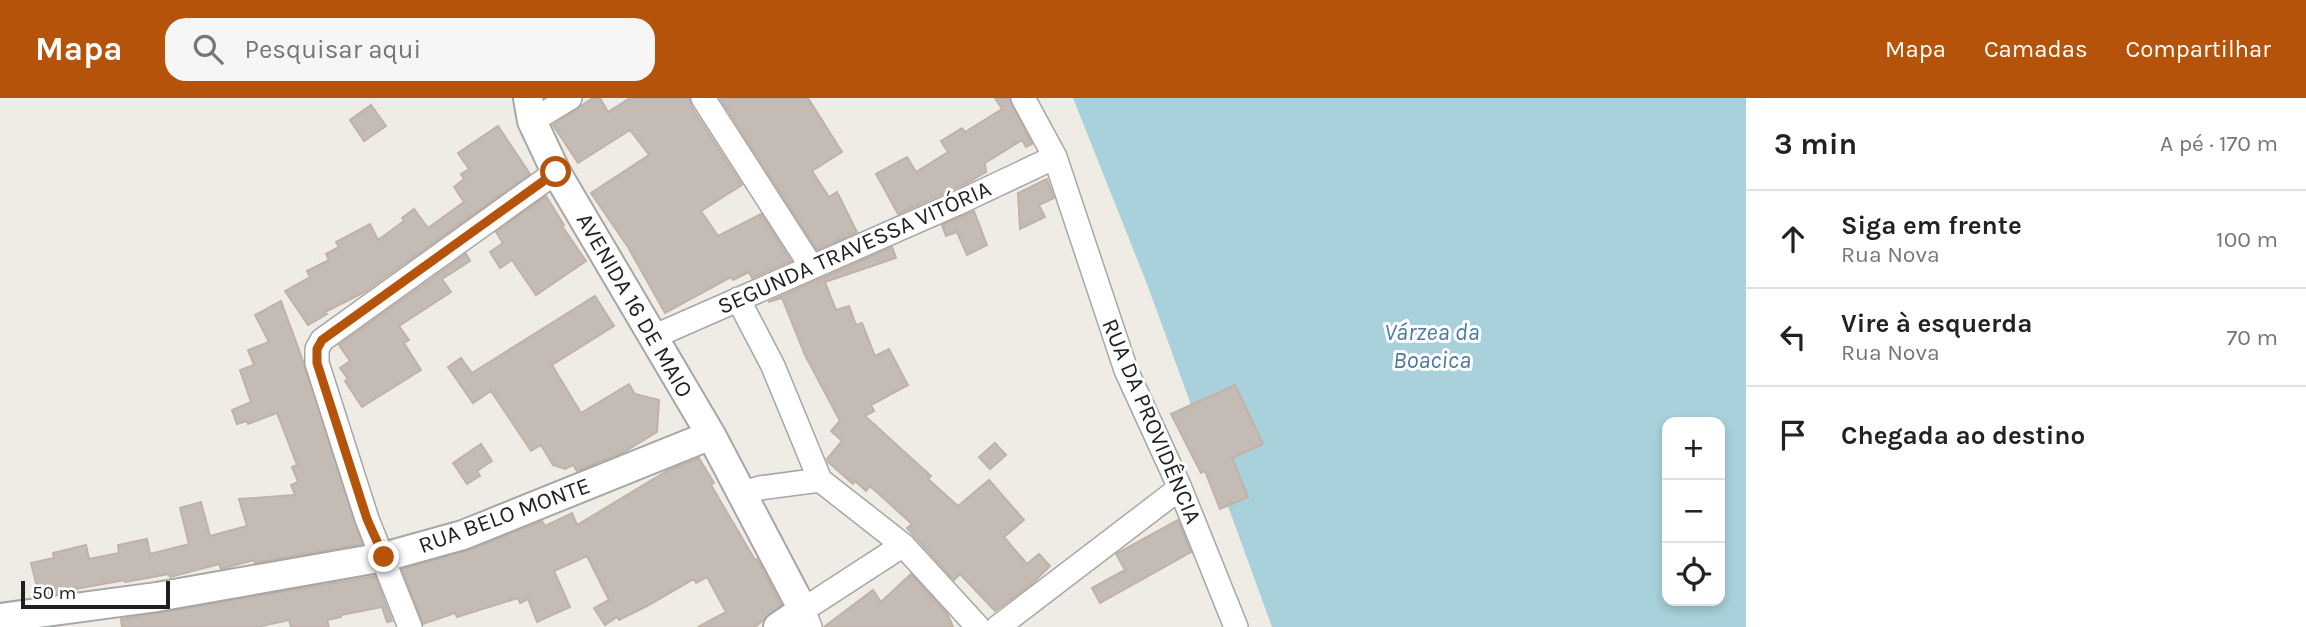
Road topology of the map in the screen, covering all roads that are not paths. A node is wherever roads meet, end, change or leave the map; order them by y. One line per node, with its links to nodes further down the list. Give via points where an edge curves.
1 (570, 98): 4 (street)
2 (703, 98): 7 (street)
3 (1023, 98): 5 (street, RUA DA PROVIDÊNCIA)
4 (530, 110): 6 (street, AVENIDA 16 DE MAIO)
5 (1055, 156): 7 (street, SEGUNDA TRAVESSA VITÓRIA); 12 (street, RUA DA PROVIDÊNCIA, via 1126,370)
6 (556, 172): 9 (street, AVENIDA 16 DE MAIO); 15 (street, via 322,340 317,349 317,363 367,519)
7 (811, 267): 8 (street, SEGUNDA TRAVESSA VITÓRIA)
8 (738, 299): 9 (street, SEGUNDA TRAVESSA VITÓRIA); 11 (street, via 773,366)
9 (653, 337): 10 (street, AVENIDA 16 DE MAIO)
10 (711, 435): 13 (street, AVENIDA 16 DE MAIO); 15 (street, RUA BELO MONTE, via 463,535)
11 (820, 480): 13 (street); 14 (street)
12 (1180, 488): 21 (street); 22 (street, RUA DA PROVIDÊNCIA)
13 (742, 493): 17 (street, AVENIDA 16 DE MAIO)
14 (903, 545): 17 (street); 20 (street)
15 (384, 557): 16 (street, RUA BELO MONTE, via 157,597); 18 (street)
16 (0, 618)
17 (806, 619): 19 (street)
18 (410, 627)
19 (778, 627)
20 (978, 627)
21 (998, 627)
22 (1236, 627)

